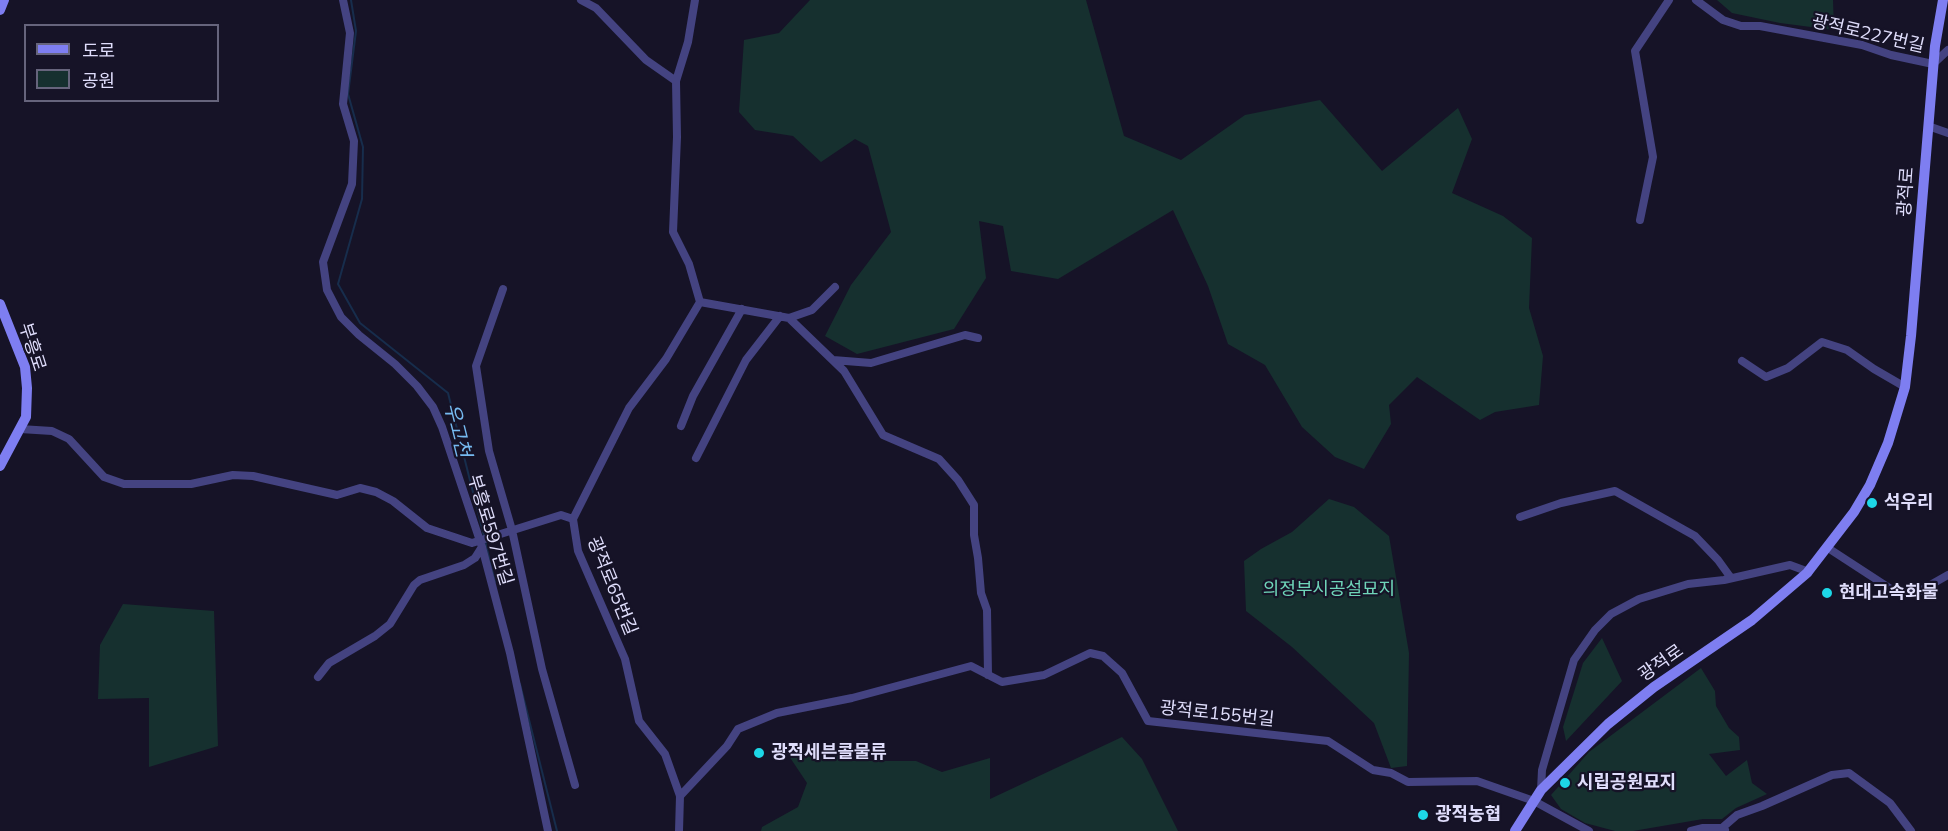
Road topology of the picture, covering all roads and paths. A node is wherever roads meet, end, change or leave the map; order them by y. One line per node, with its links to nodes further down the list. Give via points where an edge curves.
1 (344, 0): 30 (street, 부흥로597번길, via 350,33 343,104 354,141 352,184 323,262 327,290 341,317 395,364 434,407)
2 (581, 0): 9 (street, via 596,8 646,60)
3 (695, 0): 9 (street)
4 (1669, 0): 12 (street, via 1635,51 1653,158)
5 (1696, 0): 8 (street, 광적로227번길, via 1723,20 1741,26 1862,45)
6 (1942, 0): 8 (main road, 광적로)
7 (1948, 50): 8 (street)
8 (1933, 64): 10 (main road, 광적로)
9 (676, 81): 15 (street, via 673,232 689,264)
10 (1928, 126): 11 (street); 22 (main road, 광적로)
11 (1948, 133)
12 (1640, 220)
13 (836, 287): 18 (street, via 812,310)
14 (504, 289): 29 (street, via 476,366 489,451)
15 (700, 302): 17 (street); 28 (street, 광적로65번길, via 666,359 629,408)
16 (0, 304): 24 (main road, 부흥로, via 25,367 26,417)
17 (742, 309): 18 (street); 23 (street, via 693,396)
18 (784, 317): 20 (street); 25 (street, via 746,360)
19 (978, 338): 20 (street, via 965,335 871,363)
20 (833, 360): 35 (street, via 844,370 884,435 939,459 974,505 981,593 987,610)
21 (1742, 361): 22 (street, via 1766,377 1788,368 1822,342 1847,351)
22 (1905, 387): 31 (main road, 광적로, via 1880,466)
23 (681, 426)
24 (20, 429): 26 (main road, 부흥로); 30 (street, via 52,431 69,439 104,477 124,484 191,484 233,475 337,495 360,488 393,501 427,528 472,543)
25 (696, 458)
26 (0, 466)
27 (1520, 517): 34 (street, via 1615,491 1695,536)
28 (573, 519): 29 (street, via 561,515); 39 (street, 광적로65번길, via 578,551 625,659 639,721 665,754)
29 (510, 531): 30 (street); 37 (street, via 542,669)
30 (482, 542): 36 (street, via 475,558 464,565 420,580 390,624 329,663); 42 (street, 부흥로597번길)
31 (1828, 548): 32 (main road, 광적로); 33 (street, via 1894,591 1918,591)
32 (1809, 572): 34 (street, via 1790,565); 38 (main road, 광적로, via 1752,620 1654,687 1608,724)
33 (1948, 575)
34 (1731, 578): 38 (street, via 1688,584 1639,599 1619,608 1595,630 1574,660 1542,770)
35 (988, 675): 39 (street, 광적로155번길, via 971,666 852,698 777,713 738,729); 40 (street, 광적로155번길, via 1002,682 1044,675 1090,653 1103,656 1122,673 1148,722 1328,741 1373,770 1408,782 1477,781)
36 (318, 677)
37 (575, 785)
38 (1542, 790): 40 (main road, 광적로)
39 (680, 796): 43 (street, 광적로65번길)
40 (1534, 801): 44 (main road, 광적로); 45 (street)
41 (1724, 830): 46 (street); 47 (street, via 1737,815 1832,775 1850,773 1890,803)
42 (548, 831)
43 (679, 831)
44 (1515, 831)
45 (1589, 831)
46 (1691, 831)
47 (1911, 831)

